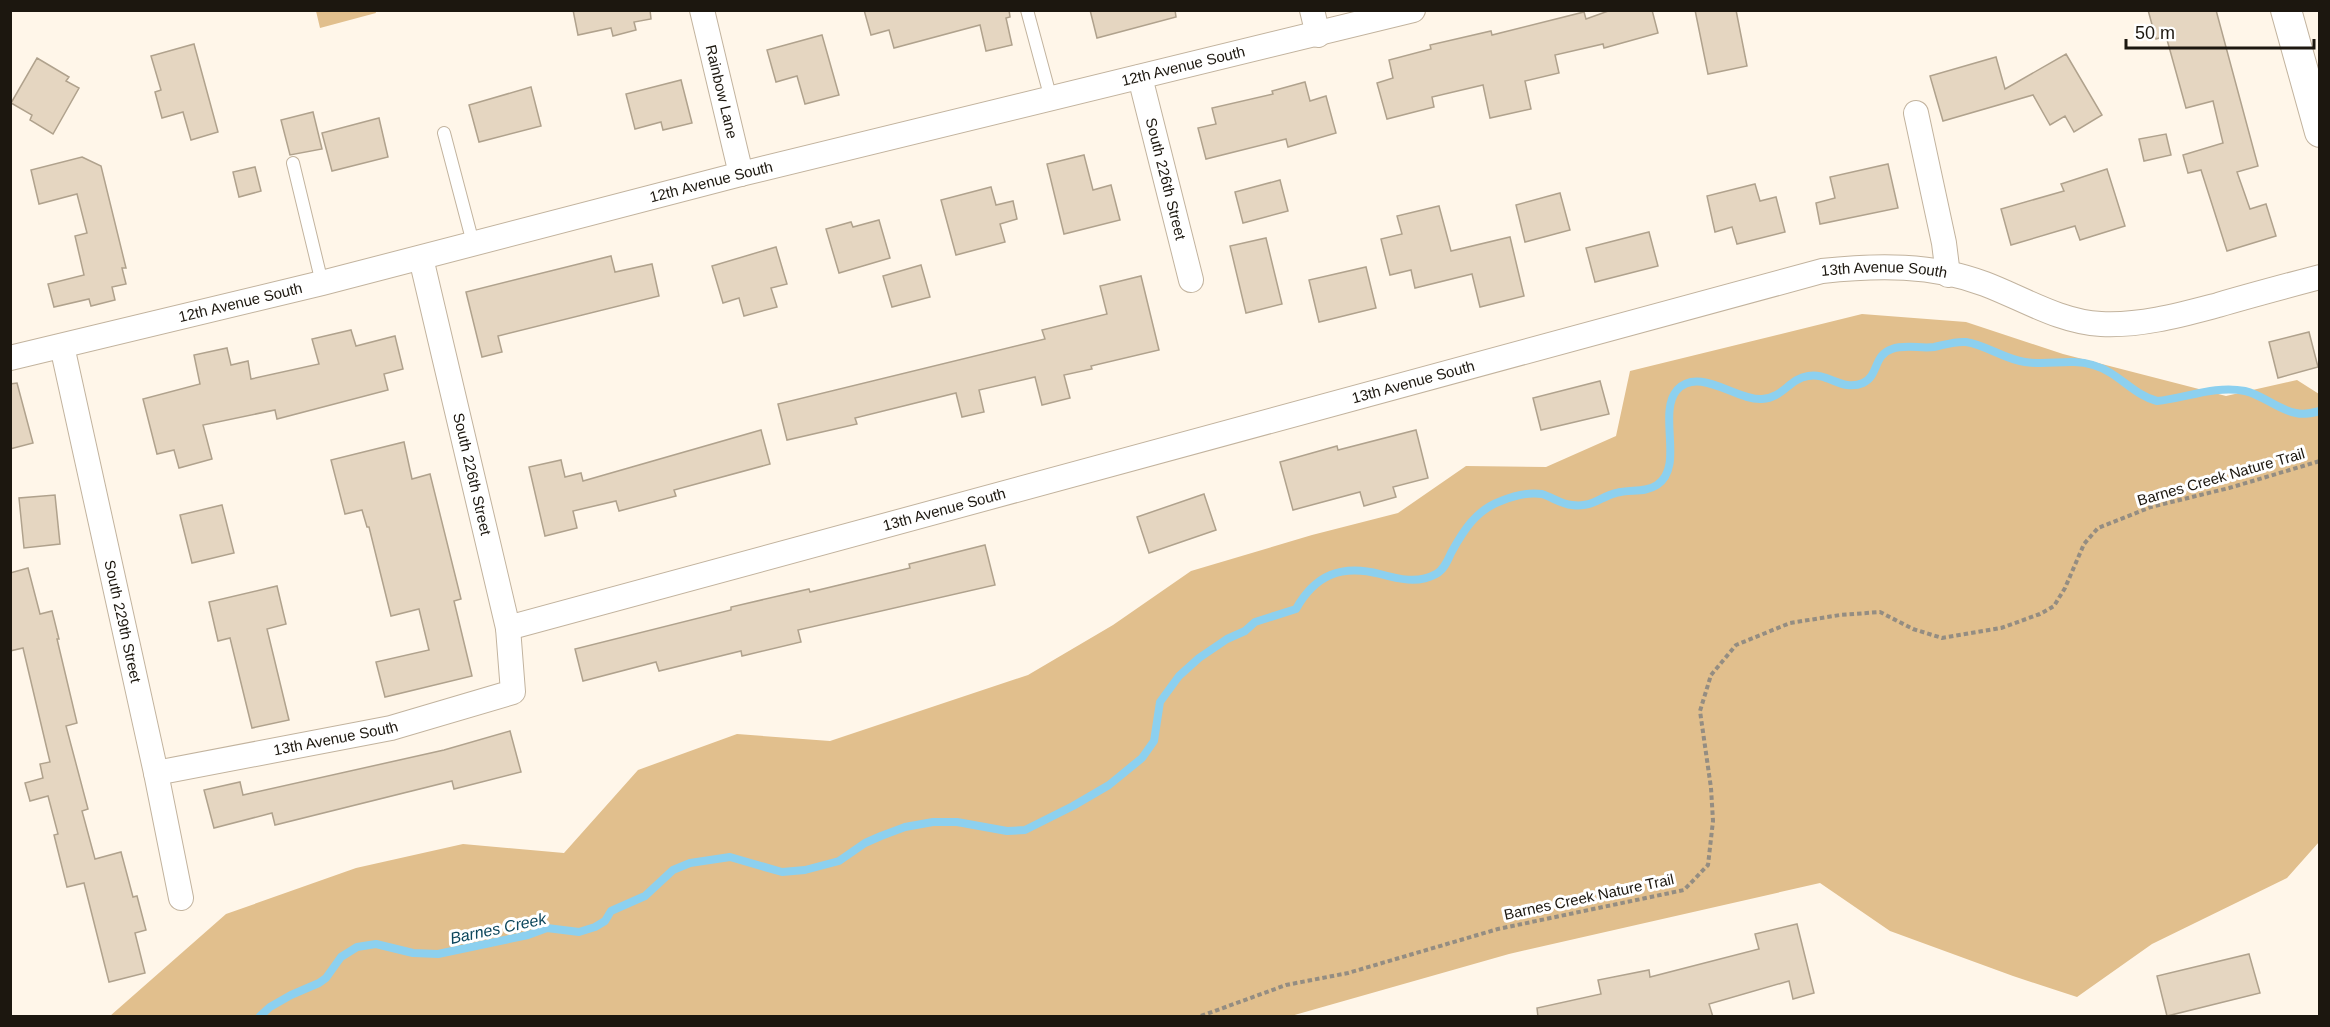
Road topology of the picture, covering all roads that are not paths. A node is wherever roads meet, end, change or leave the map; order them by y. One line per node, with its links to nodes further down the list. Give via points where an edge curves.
1 (702, 10): 13 (street, Rainbow Lane)
2 (1027, 10): 8 (lane)
3 (1312, 10): 6 (street)
4 (1413, 10): 6 (street, 12th Avenue South)
5 (2286, 10): 10 (street)
6 (1318, 35): 7 (street, 12th Avenue South)
7 (1140, 77): 8 (street, 12th Avenue South); 18 (street, South 226th Street)
8 (1051, 99): 13 (street, 12th Avenue South)
9 (1916, 113): 16 (street)
10 (2319, 132)
11 (444, 133): 14 (lane)
12 (293, 163): 19 (lane)
13 (741, 174): 14 (street, 12th Avenue South)
14 (473, 243): 15 (street, 12th Avenue South)
15 (421, 258): 19 (street, 12th Avenue South); 22 (street, South 226th Street)
16 (1948, 275): 17 (street, 13th Avenue South, via 2099,324 2167,318); 22 (street, 13th Avenue South, via 1911,267 1822,271)
17 (2319, 277)
18 (1191, 280)
19 (322, 283): 20 (street, 12th Avenue South)
20 (62, 346): 21 (street, 12th Avenue South); 24 (street, South 229th Street)
21 (11, 357)
22 (508, 628): 23 (street, South 226th Street)
23 (513, 692): 24 (street, 13th Avenue South, via 391,728)
24 (156, 773): 25 (street, South 229th Street)
25 (181, 898)

